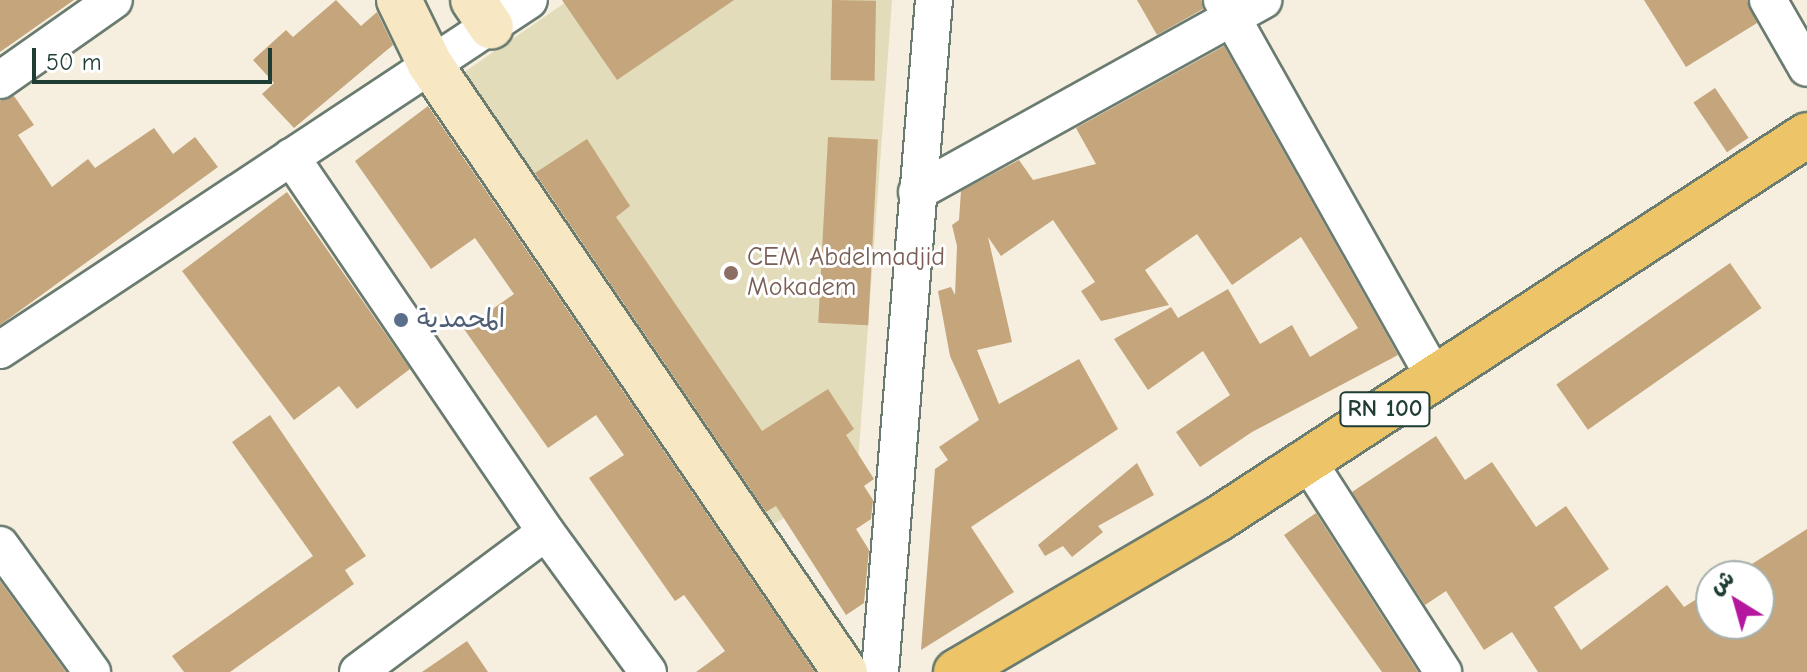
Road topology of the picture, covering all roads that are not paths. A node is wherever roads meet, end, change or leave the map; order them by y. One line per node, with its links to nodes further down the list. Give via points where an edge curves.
1 (114, 0): 11 (street)
2 (399, 0): 9 (street)
3 (529, 0): 8 (street)
4 (934, 0): 14 (street)
5 (1263, 0): 7 (street)
6 (1768, 0): 10 (street)
7 (1227, 9): 14 (street); 16 (street)
8 (482, 13): 9 (street)
9 (430, 64): 13 (street); 23 (street)
10 (1807, 68)
11 (0, 80)
12 (1807, 135): 16 (main road, RN 100)
13 (291, 157): 15 (street); 18 (street)
14 (917, 192): 24 (street)
15 (0, 350)
16 (1434, 376): 17 (main road, RN 100)
17 (1307, 460): 25 (main road, RN 100, via 1218,519); 26 (street)
18 (546, 532): 21 (street); 22 (street)
19 (0, 545): 20 (street)
20 (92, 672)
21 (358, 672)
22 (648, 672)
23 (845, 672)
24 (880, 672)
25 (956, 672)
26 (1443, 672)

